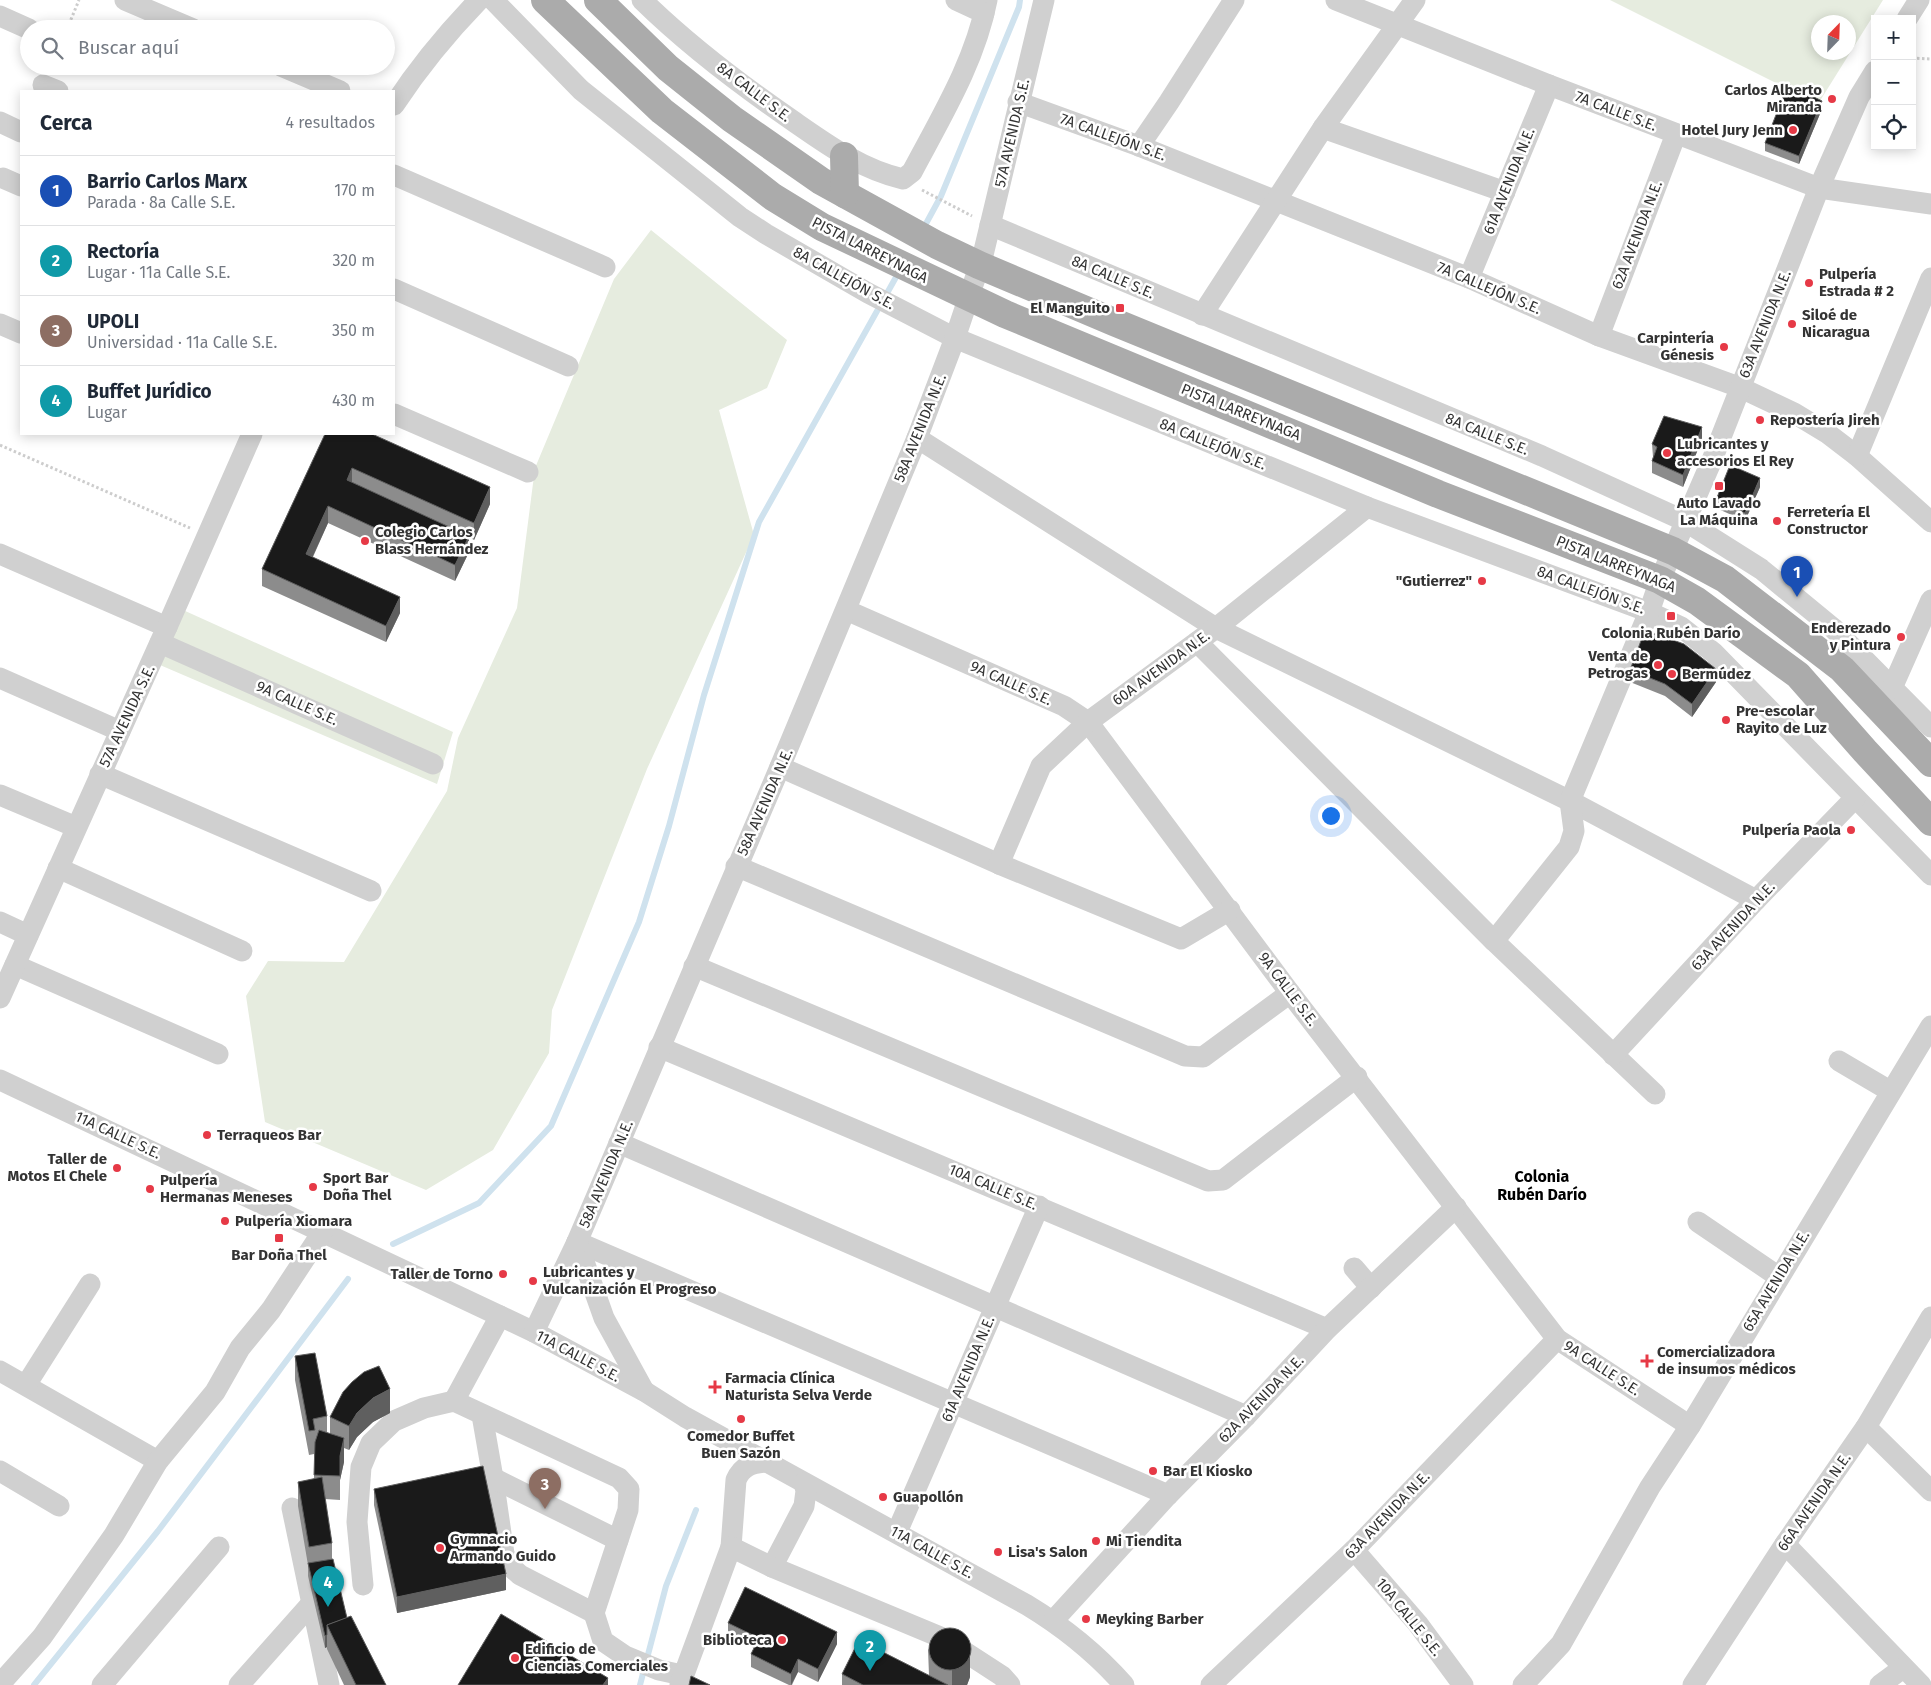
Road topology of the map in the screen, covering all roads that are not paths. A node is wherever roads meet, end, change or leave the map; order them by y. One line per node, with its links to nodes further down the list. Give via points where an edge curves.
1 (125, 0): 16 (street)
2 (479, 0): 24 (street, via 445,35)
3 (493, 0): 48 (street, 8A CALLEJÓN S.E., via 581,90 740,217 868,293)
4 (545, 0): 43 (main road, PISTA LARREYNAGA, via 662,111 773,197 822,227)
5 (598, 0): 34 (main road, via 668,68 718,108 821,182)
6 (642, 0): 30 (street, 8A CALLE S.E., via 674,30 761,99)
7 (956, 0): 13 (street)
8 (1044, 0): 23 (street, 57A AVENIDA S.E.)
9 (1234, 0): 29 (street)
10 (1336, 0): 17 (street, 7A CALLE S.E.)
11 (1415, 0): 17 (street)
12 (1919, 0): 14 (street)
13 (986, 6): 30 (street, 8A CALLE S.E., via 960,83 912,172 903,179 890,176)
14 (1910, 15)
15 (0, 16): 18 (street)
16 (172, 20)
17 (1396, 24): 21 (street, 7A CALLE S.E.); 26 (street)
18 (20, 25)
19 (302, 75): 22 (street)
20 (1871, 78): 32 (street, 63A AVENIDA N.E., via 1859,97)
21 (1549, 85): 28 (street, 7A CALLE S.E.); 33 (street, 61A AVENIDA N.E.)
22 (338, 90)
23 (1018, 102): 29 (street, 7A CALLEJÓN S.E.); 37 (street, 57A AVENIDA S.E.)
24 (395, 104)
25 (0, 122): 27 (street)
26 (1323, 128): 33 (street); 35 (street)
27 (20, 132)
28 (1676, 134): 32 (street, 7A CALLE S.E.); 47 (street, 62A AVENIDA N.E.)
29 (1139, 146): 35 (street, 7A CALLEJÓN S.E.)
30 (844, 156): 34 (main road)
31 (395, 175): 39 (street)
32 (1819, 188): 36 (street, 7A CALLE S.E.); 50 (street, 63A AVENIDA N.E.)
33 (1505, 192): 40 (street, 61A AVENIDA N.E.)
34 (844, 194): 38 (main road)
35 (1275, 200): 40 (street, 7A CALLEJÓN S.E.); 44 (street)
36 (1931, 204)
37 (990, 225): 38 (street, 57A AVENIDA S.E.); 44 (street, 8A CALLE S.E.)
38 (979, 265): 43 (street, 58A AVENIDA N.E.); 59 (main road)
39 (605, 267)
40 (1469, 278): 47 (street, 7A CALLEJÓN S.E.)
41 (1931, 278): 54 (street)
42 (395, 288): 49 (street)
43 (968, 298): 48 (street, 58A AVENIDA N.E.); 61 (main road, PISTA LARREYNAGA, via 1438,494)
44 (1202, 315): 57 (street, 8A CALLE S.E., via 1542,456)
45 (0, 324): 46 (street)
46 (20, 333)
47 (1599, 336): 50 (street, 7A CALLEJÓN S.E.)
48 (955, 338): 53 (street, 58A AVENIDA N.E.); 56 (street, 8A CALLEJÓN S.E.)
49 (568, 366)
50 (1740, 387): 54 (street, 7A CALLEJÓN S.E., via 1794,413); 57 (street, 63A AVENIDA N.E.)
51 (395, 414): 55 (street)
52 (251, 435): 66 (street, 57A AVENIDA S.E.)
53 (917, 438): 63 (street, 58A AVENIDA N.E.); 65 (street)
54 (1857, 456): 58 (street, 7A CALLEJÓN S.E.)
55 (528, 472)
56 (1367, 507): 64 (street, 8A CALLEJÓN S.E.); 65 (street, 60A AVENIDA N.E.)
57 (1685, 521): 59 (street, 63A AVENIDA N.E.); 69 (street, 8A CALLE S.E., via 1761,568 1833,628)
58 (1931, 522)
59 (1673, 551): 61 (street, 63A AVENIDA N.E.); 73 (main road, via 1725,579 1842,669)
60 (0, 554): 66 (street, 9A CALLE S.E.)
61 (1660, 580): 64 (street); 80 (main road, PISTA LARREYNAGA, via 1698,601 1798,675)
62 (1931, 600): 69 (street)
63 (846, 610): 70 (street, 9A CALLE S.E., via 1064,706); 75 (street, 58A AVENIDA N.E.)
64 (1649, 612): 78 (street, 8A CALLEJÓN S.E., via 1681,628 1714,653); 79 (street)
65 (1216, 628): 67 (street, 60A AVENIDA N.E.); 79 (street)
66 (164, 635): 72 (street, 57A AVENIDA S.E.); 74 (street, 9A CALLE S.E.)
67 (1197, 642): 70 (street, 60A AVENIDA N.E.); 91 (street)
68 (0, 678): 72 (street)
69 (1892, 688): 71 (street, 8A CALLE S.E.)
70 (1088, 722): 82 (street, 60A AVENIDA N.E., via 1042,766); 88 (street, 9A CALLE S.E.)
71 (1931, 727)
72 (120, 731): 76 (street, 57A AVENIDA S.E.)
73 (1931, 763)
74 (433, 764)
75 (780, 767): 82 (street); 83 (street, 58A AVENIDA N.E.)
76 (100, 774): 81 (street, 57A AVENIDA S.E.); 86 (street)
77 (0, 795): 81 (street)
78 (1855, 798): 85 (street, 8A CALLEJÓN S.E.); 87 (street, 63A AVENIDA N.E.)
79 (1570, 801): 87 (street); 91 (street, via 1574,831 1569,847)
80 (1931, 822)
81 (76, 827): 84 (street, 57A AVENIDA S.E.)
82 (999, 864): 88 (street, via 1181,939)
83 (736, 866): 94 (street, 58A AVENIDA N.E.); 95 (street, via 1186,1056 1203,1057)
84 (58, 868): 90 (street, 57A AVENIDA S.E.); 92 (street)
85 (1931, 875)
86 (370, 891)
87 (1756, 900): 100 (street, 63A AVENIDA N.E.)
88 (1230, 910): 95 (street, 9A CALLE S.E.)
89 (0, 922): 90 (street)
90 (28, 934): 93 (street, 57A AVENIDA S.E.)
91 (1494, 941): 100 (street)
92 (242, 951)
93 (15, 965): 96 (street, 57A AVENIDA S.E.); 99 (street)
94 (694, 966): 98 (street, 58A AVENIDA N.E.); 102 (street, via 1204,1180 1223,1180)
95 (1290, 993): 102 (street, 9A CALLE S.E.)
96 (0, 998)
97 (1931, 1026): 104 (street, 65A AVENIDA N.E.)
98 (659, 1047): 106 (street, 58A AVENIDA N.E.); 107 (street, 10A CALLE S.E.)
99 (218, 1054)
100 (1613, 1055): 105 (street)
101 (1839, 1061): 104 (street)
102 (1357, 1078): 108 (street, 9A CALLE S.E.)
103 (0, 1080): 110 (street, 11A CALLE S.E.)
104 (1890, 1091): 113 (street, 65A AVENIDA N.E.)
105 (1654, 1094)
106 (619, 1143): 111 (street, 58A AVENIDA N.E.); 116 (street)
107 (1039, 1206): 116 (street, 61A AVENIDA N.E.); 119 (street, 10A CALLE S.E.)
108 (1456, 1207): 115 (street, 62A AVENIDA N.E.); 121 (street, 9A CALLE S.E.)
109 (1698, 1222): 113 (street)
110 (323, 1231): 117 (street, 11A CALLE S.E.); 132 (street, via 271,1310 240,1348 215,1392)
111 (577, 1242): 120 (street, 58A AVENIDA N.E.); 124 (street, via 604,1318); 126 (street)
112 (1354, 1268): 115 (street)
113 (1779, 1277): 130 (street, 65A AVENIDA N.E.)
114 (90, 1284): 123 (street)
115 (1370, 1288): 119 (street, 62A AVENIDA N.E.)
116 (994, 1306): 126 (street, 61A AVENIDA N.E.); 128 (street)
117 (500, 1316): 120 (street, 11A CALLE S.E.); 125 (street)
118 (1931, 1317): 131 (street, 66A AVENIDA N.E.)
119 (1327, 1329): 128 (street, 62A AVENIDA N.E.)
120 (534, 1332): 124 (street, 11A CALLE S.E.)
121 (1557, 1339): 130 (street, 9A CALLE S.E.); 149 (street, 63A AVENIDA N.E.)
122 (0, 1371): 123 (street)
123 (26, 1385): 132 (street)
124 (644, 1391): 129 (street, 11A CALLE S.E.)
125 (454, 1401): 127 (street); 151 (street, via 424,1408 394,1421 371,1443 361,1466 356,1522)
126 (954, 1404): 139 (street); 144 (street, 61A AVENIDA N.E.)
127 (482, 1414): 136 (street); 145 (street, via 619,1478 629,1489 628,1510)
128 (1246, 1416): 139 (street, 62A AVENIDA N.E.)
129 (699, 1425): 133 (street, 11A CALLE S.E.); 135 (street, via 726,1450)
130 (1690, 1426): 165 (street, 65A AVENIDA N.E., via 1650,1487 1561,1644)
131 (1866, 1427): 138 (street); 146 (street, 66A AVENIDA N.E.)
132 (158, 1461): 157 (street, via 114,1535 42,1637)
133 (766, 1462): 135 (street, via 751,1464); 137 (street, 11A CALLE S.E.)
134 (0, 1471): 141 (street)
135 (738, 1474): 148 (street)
136 (493, 1478): 145 (street); 153 (street, via 504,1554 510,1566 520,1575)
137 (804, 1483): 140 (street, 11A CALLE S.E.); 142 (street)
138 (1931, 1491)
139 (1168, 1495): 154 (street, 62A AVENIDA N.E.)
140 (827, 1496): 142 (street); 144 (street, 11A CALLE S.E.)
141 (59, 1506)
142 (804, 1506): 150 (street)
143 (292, 1508): 152 (street)
144 (897, 1532): 154 (street, 11A CALLE S.E.)
145 (618, 1540): 153 (street)
146 (1785, 1544): 155 (street); 166 (street, 66A AVENIDA N.E.)
147 (219, 1547): 158 (street)
148 (731, 1547): 150 (street); 156 (street)
149 (1354, 1550): 163 (street, 63A AVENIDA N.E.); 164 (street, 10A CALLE S.E., via 1418,1624)
150 (772, 1567): 161 (street, via 945,1639 1002,1676)
151 (364, 1585)
152 (311, 1604): 159 (street); 160 (street)
153 (594, 1613): 156 (street, via 603,1641 625,1656)
154 (1053, 1621): 162 (street, 11A CALLE S.E., via 1100,1659)
155 (1903, 1668): 167 (street); 168 (street)
156 (681, 1680)
157 (0, 1684)
158 (102, 1685)
159 (240, 1685)
160 (329, 1685)
161 (1010, 1685)
162 (1124, 1685)
163 (1211, 1685)
164 (1463, 1685)
165 (1523, 1685)
166 (1693, 1685)
167 (1880, 1685)
168 (1921, 1685)

